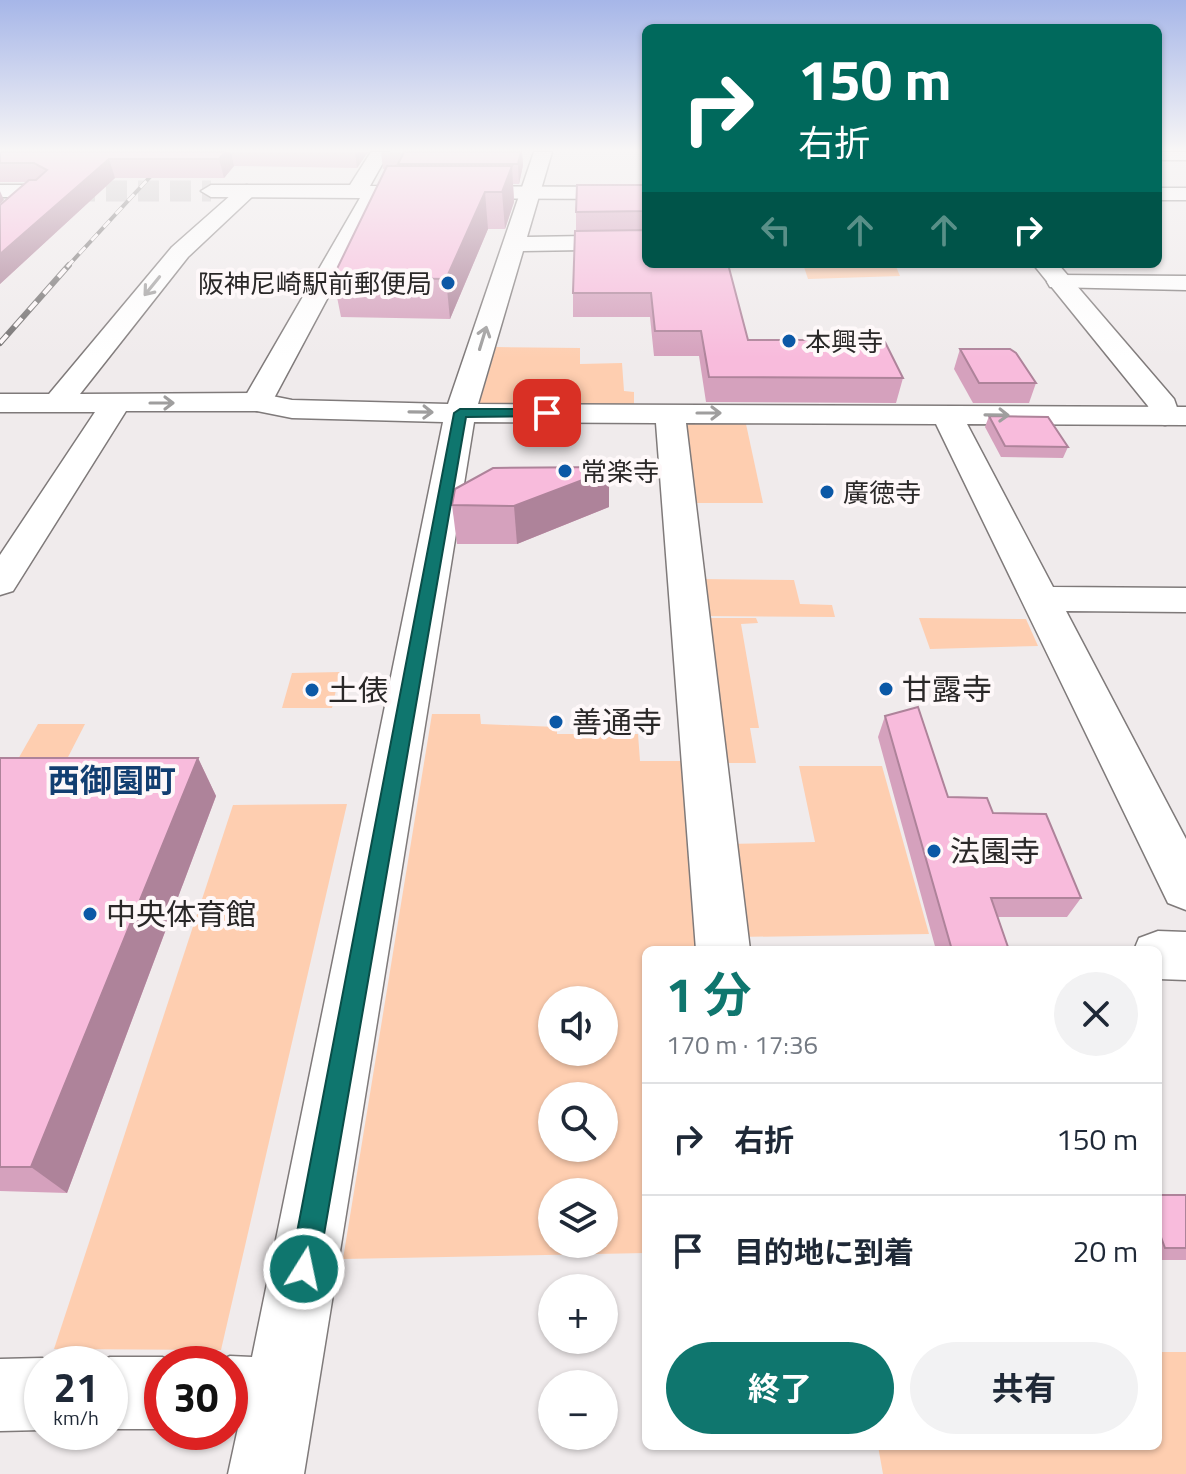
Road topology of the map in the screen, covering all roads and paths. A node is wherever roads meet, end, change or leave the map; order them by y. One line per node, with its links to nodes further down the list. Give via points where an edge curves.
1 (214, 221): 10 (street, one-way to 10, via 180,252)
2 (350, 221): 8 (street)
3 (519, 221): 5 (street)
4 (642, 242): 5 (street)
5 (512, 244): 12 (street, one-way to 5)
6 (1052, 273): 7 (street); 15 (street)
7 (1186, 283)
8 (257, 402): 11 (street, one-way to 8); 12 (street, one-way to 12, via 292,409)
9 (0, 403): 10 (street)
10 (57, 403): 11 (street)
11 (116, 403): 16 (street)
12 (460, 413): 13 (street); 23 (street)
13 (670, 413): 14 (street, one-way to 14); 20 (street)
14 (947, 415): 15 (street, one-way to 15); 17 (street)
15 (1179, 424)
16 (0, 583)
17 (1040, 599): 18 (street); 19 (street)
18 (1181, 609)
19 (1186, 888)
20 (723, 946)
21 (1162, 955): 22 (street)
22 (1186, 956)
23 (256, 1393): 26 (street)
24 (24, 1394): 25 (street)
25 (0, 1395)
26 (266, 1474)

